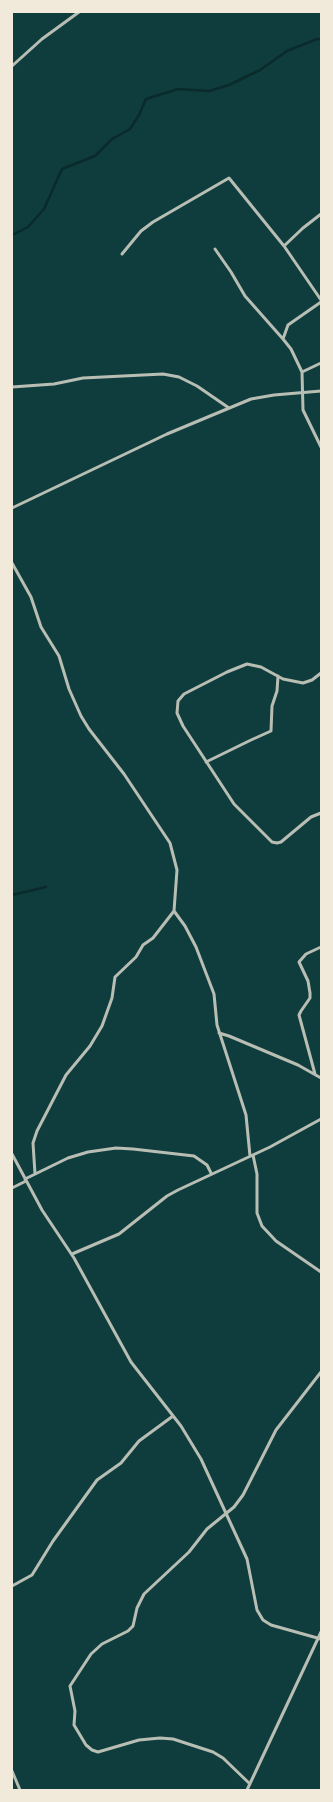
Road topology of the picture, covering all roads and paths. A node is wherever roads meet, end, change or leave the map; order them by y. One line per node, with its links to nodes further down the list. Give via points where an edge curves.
1 (79, 12): 2 (street, via 42,39)
2 (12, 66)
3 (321, 214): 4 (street)
4 (284, 246): 6 (street, via 229,178 153,222 141,231); 7 (street)
5 (216, 249): 8 (street, via 245,296)
6 (122, 254)
7 (321, 301): 8 (street, via 288,325)
8 (283, 339): 10 (street)
9 (321, 363): 10 (street)
10 (302, 372): 12 (street)
11 (12, 387): 14 (street, via 54,384 83,378 163,374 179,377 197,386)
12 (302, 391): 13 (street); 14 (street, via 251,400); 15 (street, via 303,410)
13 (321, 391)
14 (229, 408): 16 (street, via 167,434)
15 (321, 447)
16 (12, 508)
17 (12, 563): 22 (street, via 31,597 41,627 59,656 81,716 128,780 170,844 177,870)
18 (321, 673): 19 (street, via 303,683)
19 (278, 676): 20 (street, via 272,706 271,731); 20 (street, via 261,667 247,664 184,694 178,700 177,713)
20 (206, 762): 21 (street, via 234,804 272,842 281,842)
21 (321, 812)
22 (174, 911): 24 (street, via 196,947 214,994); 31 (street, via 153,938 143,944 136,957 115,977 112,998 102,1026 90,1046 66,1075 37,1132 33,1143)
23 (321, 947): 25 (street, via 306,954 298,962 308,981 310,993 310,998 299,1016)
24 (219, 1033): 25 (street); 29 (street, via 242,1101)
25 (316, 1074): 26 (street)
26 (321, 1078)
27 (321, 1119): 29 (street)
28 (12, 1154): 32 (street)
29 (251, 1156): 30 (street); 35 (street, via 256,1174 257,1214 262,1226 276,1241)
30 (211, 1173): 31 (street, via 207,1165 194,1156 116,1148 68,1158); 34 (street, via 167,1196 119,1234)
31 (35, 1174): 32 (street)
32 (25, 1180): 33 (street); 34 (street)
33 (12, 1188)
34 (72, 1254): 37 (street, via 131,1362)
35 (321, 1272)
36 (321, 1372): 38 (street, via 276,1430 243,1495)
37 (173, 1416): 38 (street, via 201,1460); 39 (street, via 139,1441 121,1463 97,1480 53,1541 32,1576)
38 (226, 1514): 41 (street, via 247,1559 257,1610 262,1620); 43 (street, via 207,1529 189,1552 144,1594 137,1608 133,1626 102,1644 91,1654 70,1686 75,1711 73,1722 81,1738 92,1750 98,1752 139,1740 174,1739 224,1758)
39 (12, 1586)
40 (321, 1632): 41 (street)
41 (320, 1639): 43 (street)
42 (12, 1771): 44 (street)
43 (250, 1784): 45 (street)
44 (20, 1790)
45 (247, 1790)

